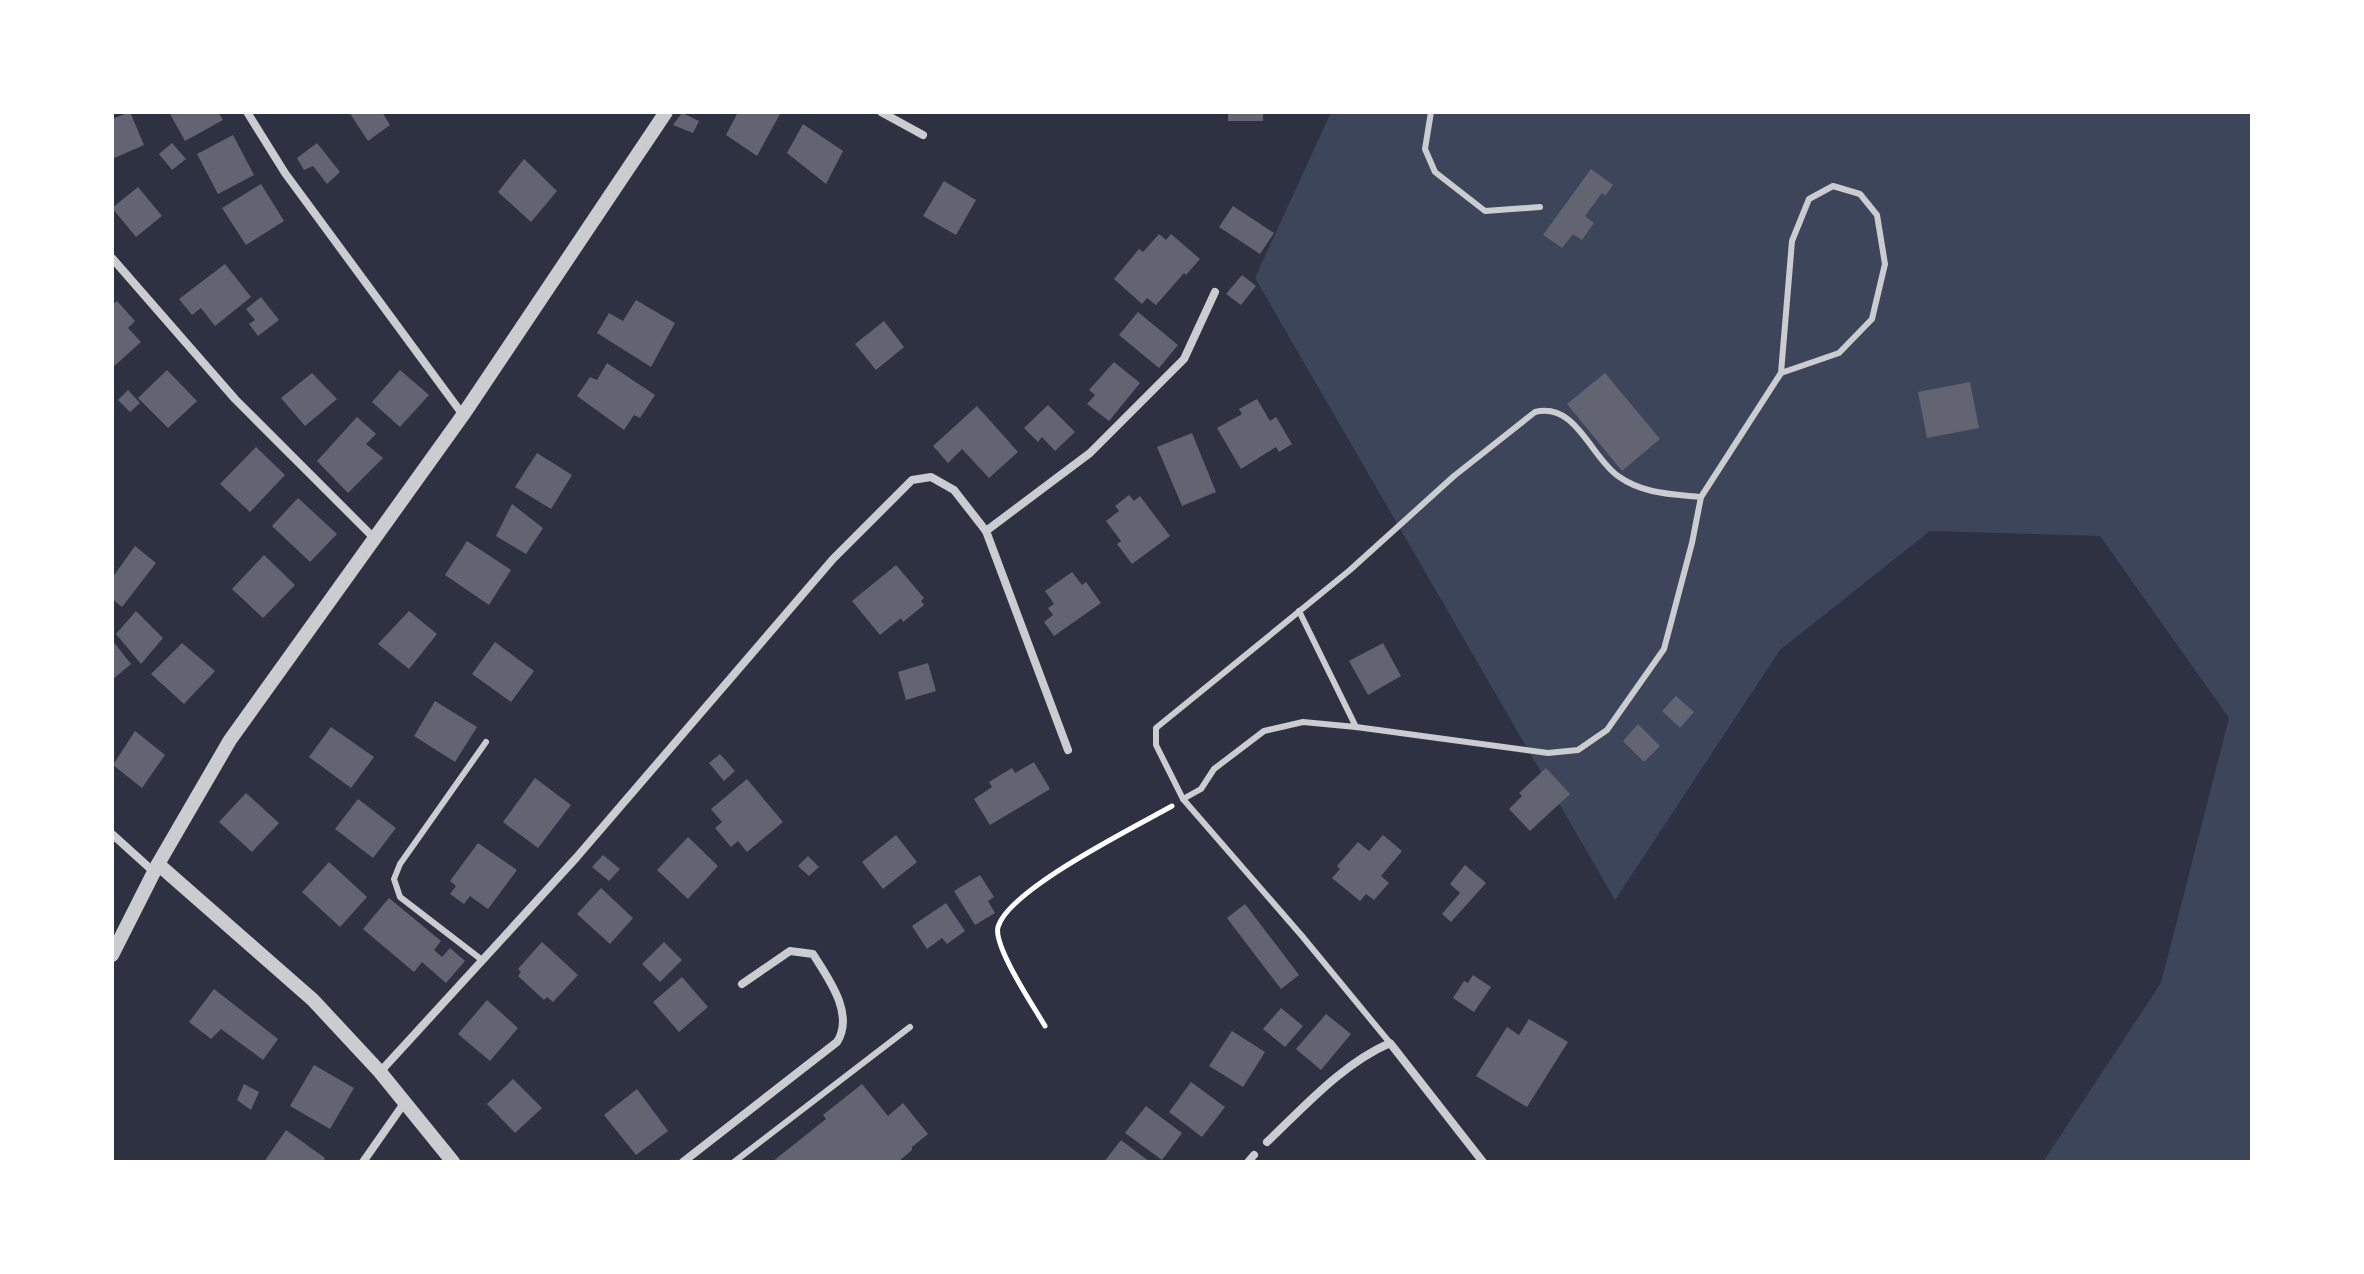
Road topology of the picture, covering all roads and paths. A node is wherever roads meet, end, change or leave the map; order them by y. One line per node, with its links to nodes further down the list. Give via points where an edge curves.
1 (247, 112): 10 (street, via 285,173)
2 (666, 112): 10 (street)
3 (881, 112): 5 (street)
4 (1431, 112): 6 (lane, via 1425,149 1435,172 1485,211)
5 (923, 135)
6 (1540, 207)
7 (112, 258): 13 (street, via 235,399)
8 (1215, 292): 12 (street, via 1184,359 1090,453)
9 (1781, 373): 9 (lane, via 1839,353 1872,319 1885,264 1877,215 1860,194 1833,186 1809,199 1792,241); 11 (lane)
10 (463, 415): 13 (street)
11 (1701, 497): 14 (lane, via 1651,492 1617,475 1564,414 1535,412); 15 (lane, via 1664,649 1597,739 1578,750 1548,753)
12 (986, 531): 17 (street); 22 (street, via 954,490 931,477 912,480 833,559)
13 (375, 540): 20 (street, via 230,740)
14 (1299, 611): 15 (lane); 18 (lane, via 1156,728 1156,745)
15 (1356, 727): 18 (lane, via 1303,722 1264,731)
16 (486, 742): 22 (lane, via 394,879 400,897)
17 (1068, 750)
18 (1183, 799): 24 (path, via 1031,888 998,928 1000,944); 26 (lane)
19 (112, 834): 20 (street)
20 (156, 868): 21 (street); 27 (street, via 313,1000)
21 (112, 955)
22 (482, 960): 27 (street)
23 (742, 984): 32 (street, via 790,951 813,954 843,1016 841,1036)
24 (1045, 1026)
25 (910, 1027): 33 (lane)
26 (1390, 1043): 29 (street, via 1370,1052 1321,1091); 34 (street)
27 (380, 1072): 28 (street)
28 (405, 1101): 30 (street); 31 (street)
29 (1267, 1142)
30 (363, 1162)
31 (453, 1162)
32 (683, 1162)
33 (734, 1162)
34 (1483, 1162)

